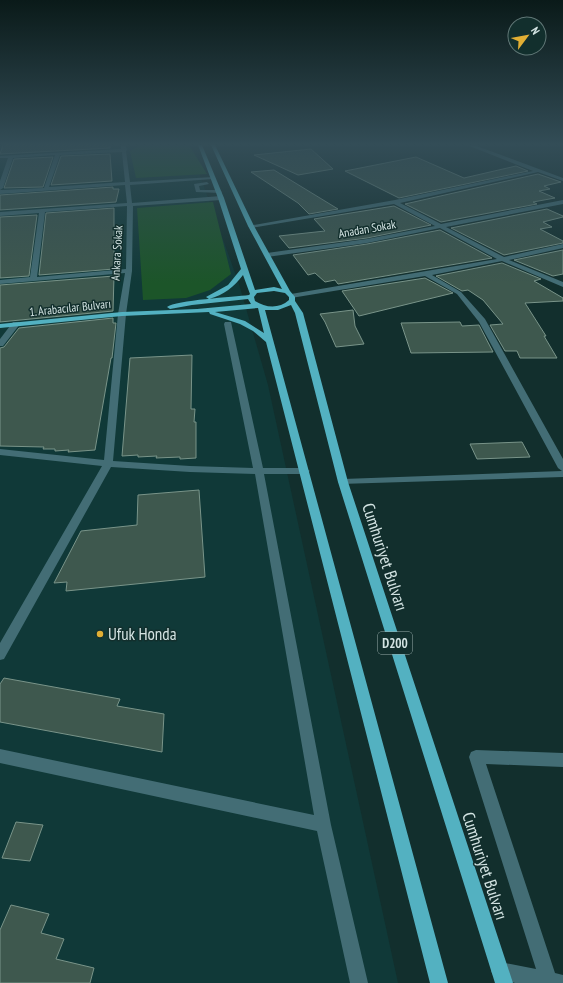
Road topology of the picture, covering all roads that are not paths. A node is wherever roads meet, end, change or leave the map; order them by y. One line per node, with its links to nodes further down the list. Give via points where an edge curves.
1 (13, 191): 6 (street)
2 (129, 191): 11 (street, Ankara Sokak)
3 (198, 191): 7 (street)
4 (234, 191): 14 (main road, Cumhuriyet Bulvarı)
5 (446, 191): 9 (street)
6 (0, 192)
7 (219, 192): 8 (main road)
8 (221, 198): 11 (street); 19 (main road)
9 (395, 202): 14 (street); 15 (street)
10 (563, 202): 15 (street, Anadan Sokak)
11 (130, 206): 12 (street); 20 (street, Ankara Sokak)
12 (42, 212): 13 (street); 22 (street)
13 (0, 214)
14 (251, 226): 17 (main road, Cumhuriyet Bulvarı)
15 (441, 227): 17 (street, Anadan Sokak, via 367,241); 18 (street)
16 (563, 246): 18 (street)
17 (267, 255): 26 (main road, Cumhuriyet Bulvarı)
18 (504, 260): 21 (street); 24 (street)
19 (245, 268): 25 (main road); 27 (main road, via 226,291)
20 (129, 271): 22 (street); 31 (street, Ankara Sokak)
21 (428, 275): 26 (street); 39 (street, via 458,293 482,321)
22 (33, 280): 23 (street)
23 (0, 282)
24 (563, 286)
25 (252, 295): 26 (main road, 1. Arabacılar Bulvarı, via 267,289); 27 (main road, 1. Arabacılar Bulvarı); 28 (main road, via 252,302)
26 (290, 296): 28 (main road, 1. Arabacılar Bulvarı, via 286,306 280,308); 43 (main road, Cumhuriyet Bulvarı / D200, via 299,313)
27 (192, 303): 30 (main road, 1. Arabacılar Bulvarı)
28 (259, 306): 29 (main road, 1. Arabacılar Bulvarı); 35 (main road)
29 (197, 311): 30 (main road, 1. Arabacılar Bulvarı); 35 (main road, via 236,319 258,331)
30 (143, 312): 31 (main road, 1. Arabacılar Bulvarı)
31 (122, 314): 32 (main road, 1. Arabacılar Bulvarı); 38 (street, Ankara Sokak)
32 (16, 324): 34 (main road, 1. Arabacılar Bulvarı); 36 (street)
33 (228, 324): 41 (street)
34 (0, 326)
35 (268, 340): 40 (main road)
36 (0, 344)
37 (0, 452): 38 (street)
38 (108, 464): 41 (street); 44 (street)
39 (563, 468)
40 (305, 470): 41 (street); 51 (main road)
41 (259, 472): 47 (street)
42 (563, 474): 43 (street)
43 (343, 482): 48 (main road, Cumhuriyet Bulvarı / D200)
44 (0, 656)
45 (0, 756): 47 (street)
46 (563, 760): 49 (street, via 476,757)
47 (323, 825): 50 (street)
48 (502, 977): 49 (street)
49 (555, 982)
50 (360, 983)
51 (439, 983)

